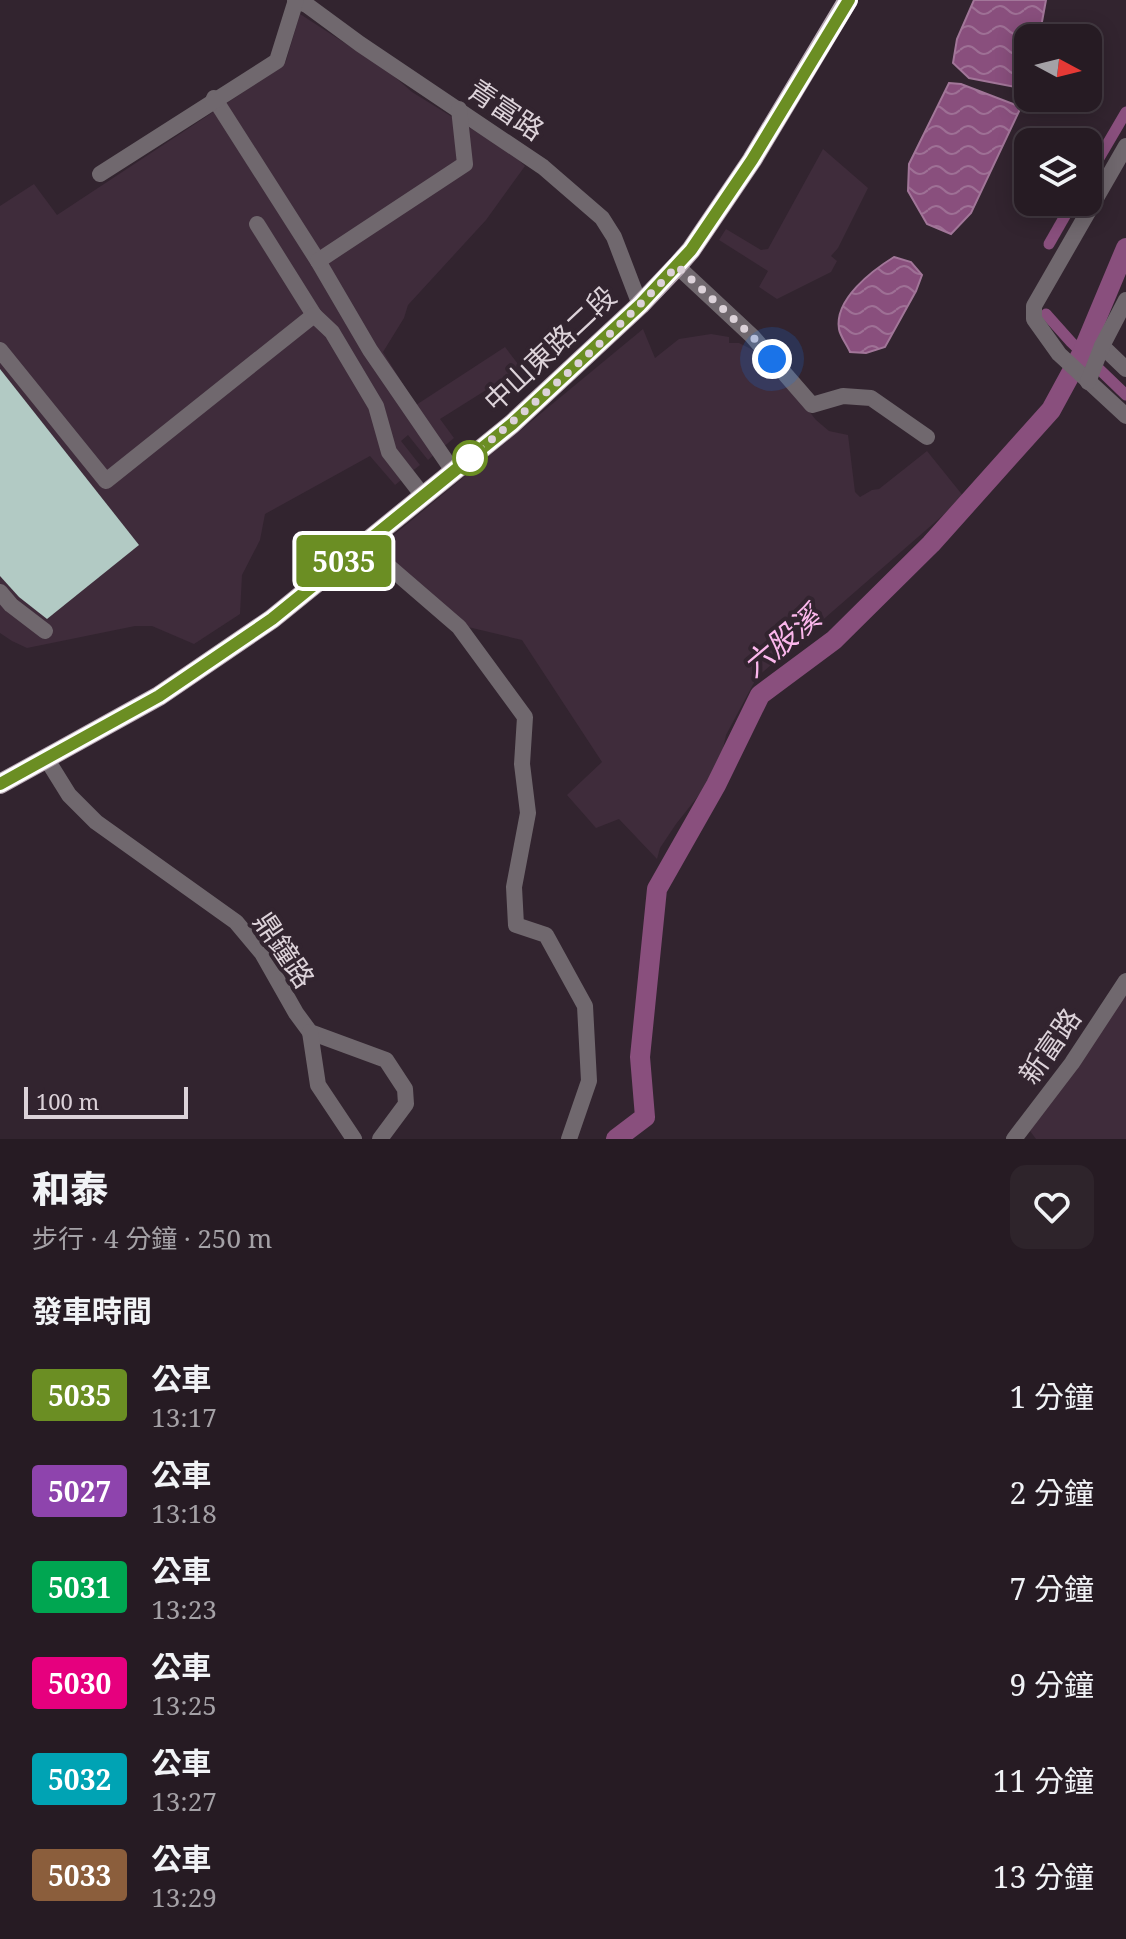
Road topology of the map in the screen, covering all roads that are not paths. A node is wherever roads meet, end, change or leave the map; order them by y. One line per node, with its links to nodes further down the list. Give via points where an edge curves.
1 (296, 0): 3 (street, via 277,61); 4 (street, 青富路)
2 (848, 0): 9 (main road, 中山東路二段, via 752,160)
3 (214, 98): 6 (street); 8 (street)
4 (459, 109): 8 (street, via 465,164); 11 (street, 青富路, via 543,167 602,218)
5 (1126, 146): 16 (street, via 1034,306 1034,319)
6 (100, 174)
7 (257, 224): 12 (street)
8 (318, 261): 19 (street, via 370,350)
9 (677, 266): 11 (main road, 中山東路二段); 18 (street, via 752,336 812,405 843,396 871,398)
10 (1126, 300): 13 (street)
11 (640, 305): 19 (main road, 中山東路二段, via 512,424)
12 (314, 315): 14 (street, via 106,481); 20 (street, via 332,332 376,406 389,452)
13 (1102, 346): 15 (street); 16 (street)
14 (0, 350)
15 (1126, 369)
16 (1088, 382): 17 (street)
17 (1126, 416)
18 (927, 437)
19 (453, 471): 20 (main road, 中山東路二段)
20 (424, 497): 21 (main road, 中山東路二段)
21 (364, 545): 24 (main road, 中山東路二段, via 231,648 159,696); 30 (street, via 459,627 525,717 522,764 528,813 514,887 516,925 546,935 585,1006 589,1081)
22 (0, 592): 23 (street)
23 (45, 631)
24 (46, 758): 25 (main road, 中山東路二段); 27 (street, 鼎鐘路, via 69,795 96,822 236,922 262,953)
25 (0, 784)
26 (1126, 981): 31 (street, 新富路)
27 (310, 1032): 28 (street, via 318,1085); 29 (street, 鼎鐘路, via 386,1060 405,1089 406,1104)
28 (354, 1139)
29 (380, 1139)
30 (569, 1139)
31 (1014, 1139)

